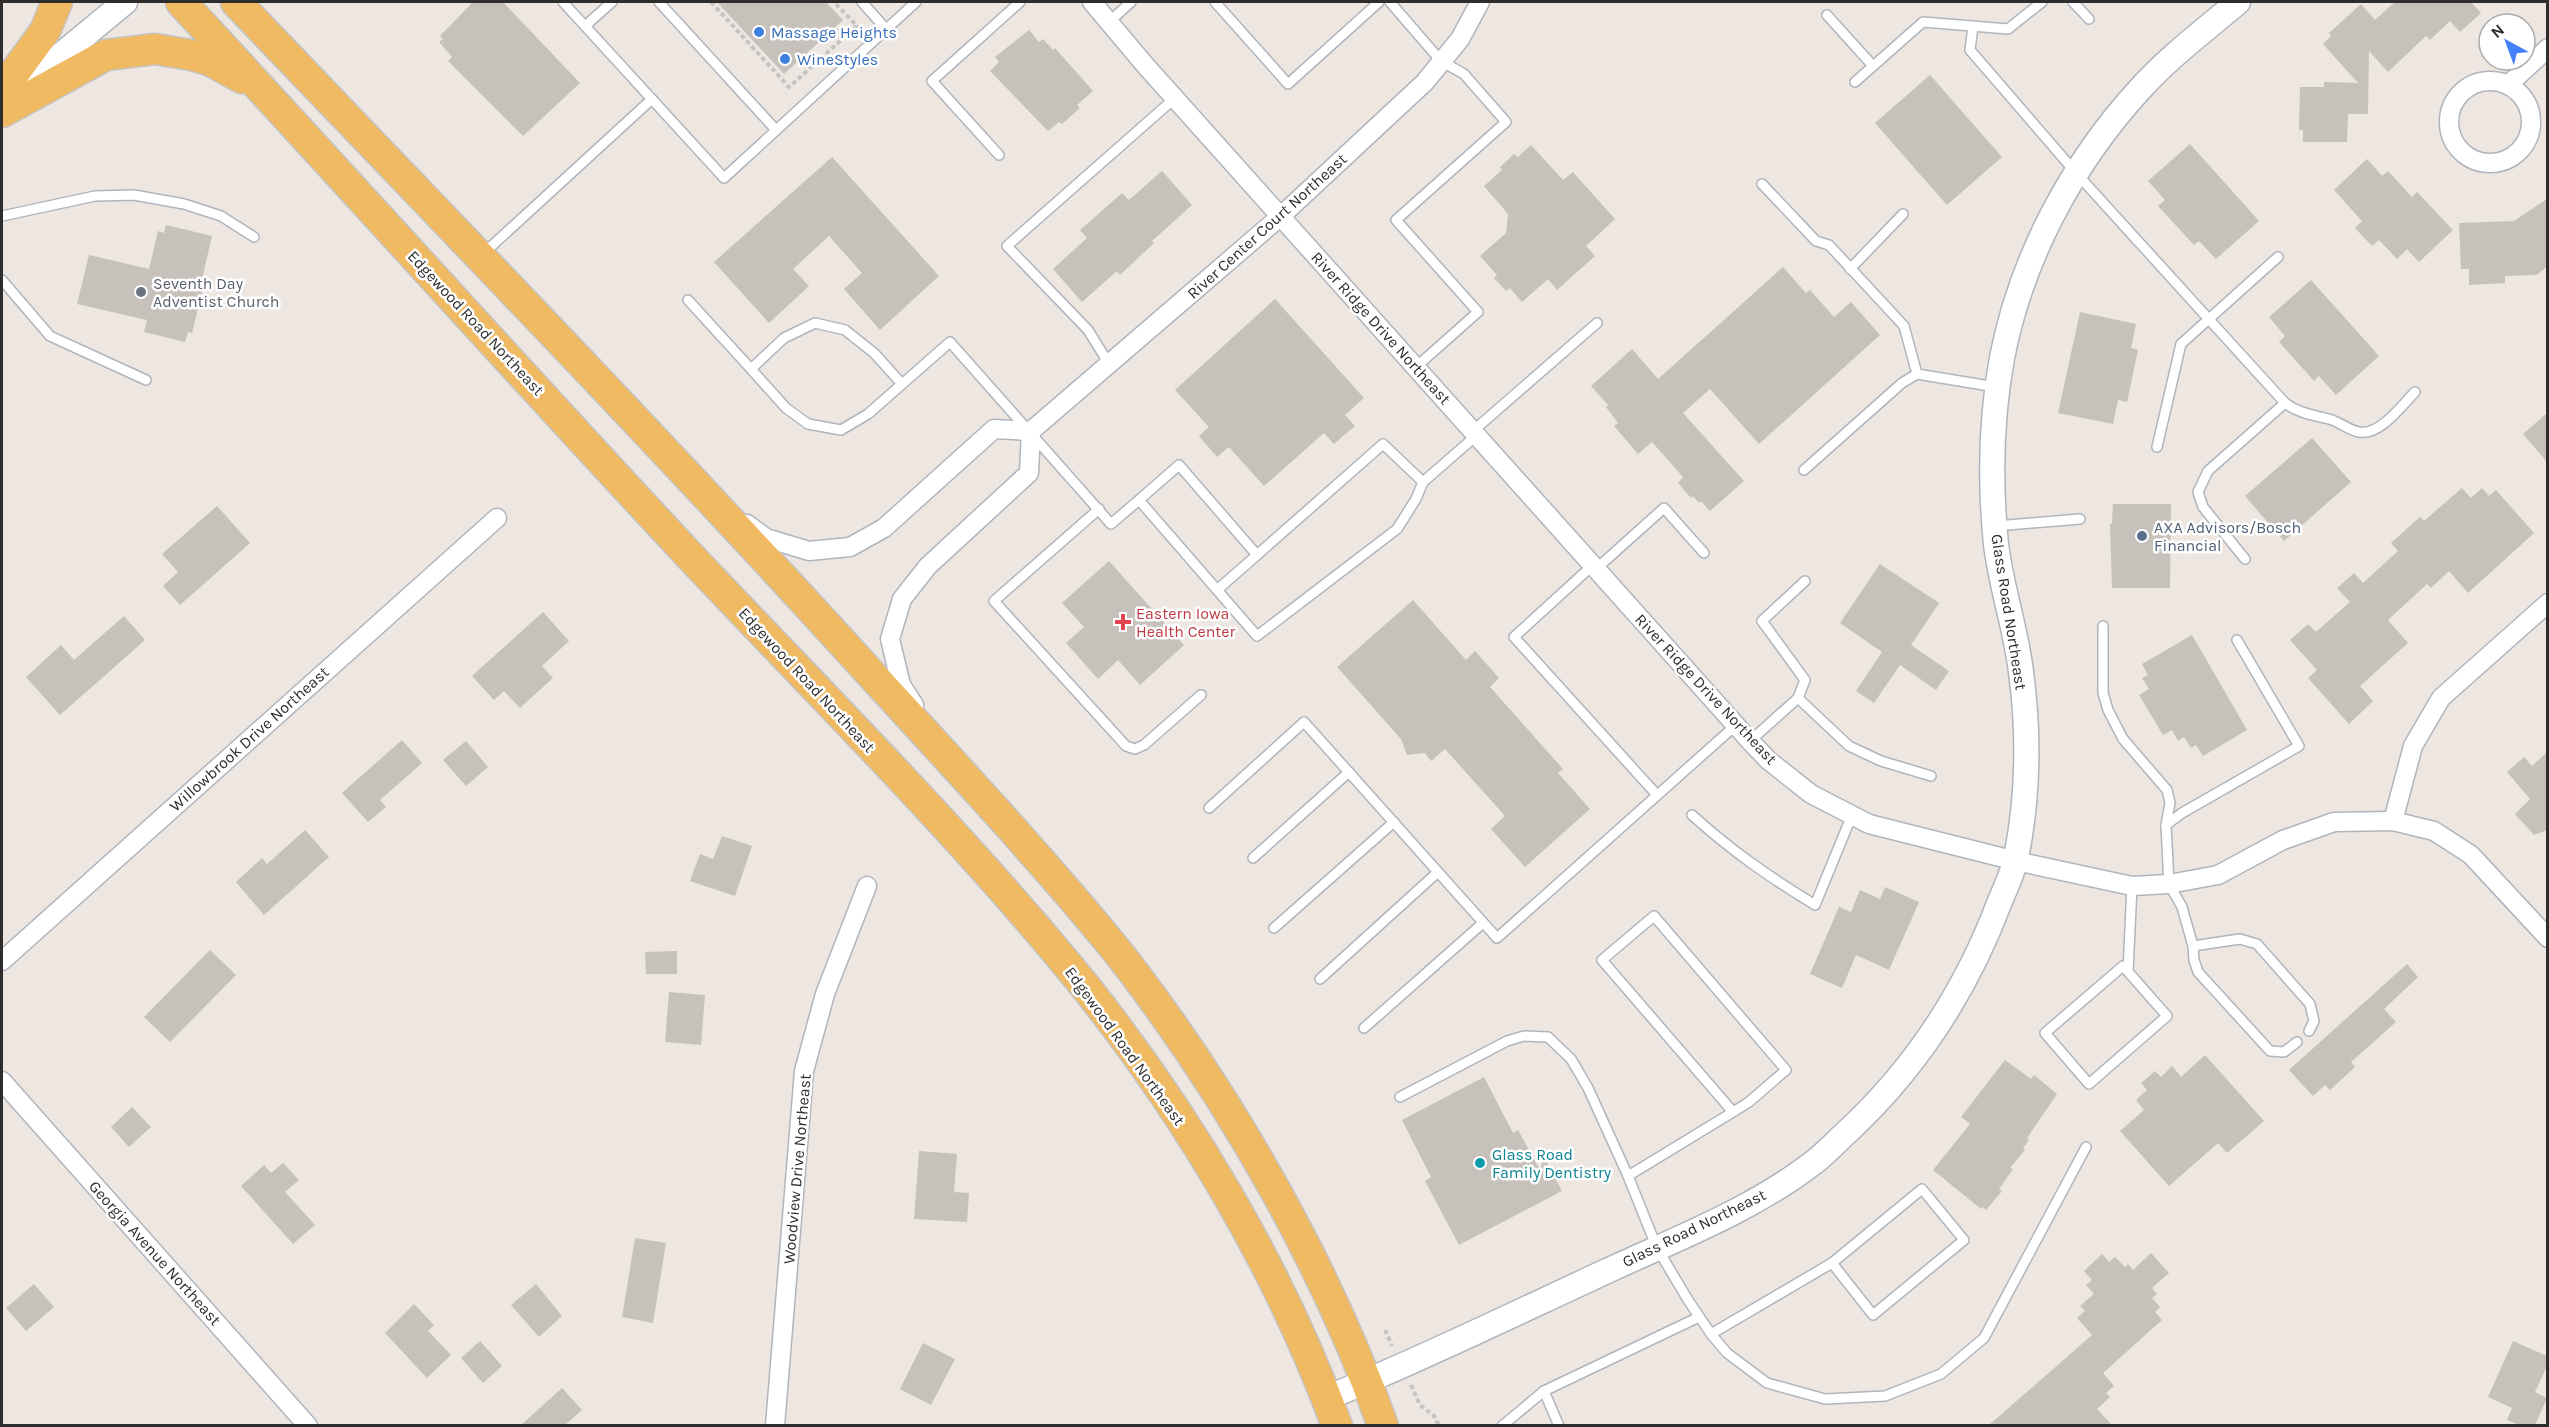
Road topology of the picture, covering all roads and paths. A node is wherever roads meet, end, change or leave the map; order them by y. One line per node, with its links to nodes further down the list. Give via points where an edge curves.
1 (57, 2): 35 (main road, via 45,31)
2 (125, 2): 39 (street)
3 (181, 2): 36 (main road, Edgewood Road Northeast)
4 (237, 2): 29 (main road)
5 (268, 2): 29 (main road)
6 (562, 2): 26 (lane)
7 (612, 2): 26 (lane)
8 (659, 2): 41 (lane)
9 (711, 2): 10 (path, via 789,87 857,26)
10 (834, 2)
11 (862, 2): 28 (lane)
12 (916, 2): 28 (lane)
13 (1020, 2): 42 (lane, via 932,81)
14 (1092, 2): 25 (street, River Ridge Drive Northeast)
15 (1131, 2): 25 (lane)
16 (1215, 2): 17 (lane, via 1288,84)
17 (1379, 2)
18 (1390, 2): 31 (lane)
19 (1480, 2): 31 (street, River Center Court Northeast, via 1460,39)
20 (2042, 2): 27 (lane, via 2008,29)
21 (2073, 2): 24 (lane)
22 (2238, 2): 43 (street, Glass Road Northeast, via 2142,87 2097,142)
23 (1827, 15): 32 (lane)
24 (2089, 19)
25 (1109, 22): 37 (street, River Ridge Drive Northeast)
26 (585, 26): 38 (lane)
27 (1973, 26): 32 (lane, via 1923,22); 43 (lane, via 1970,50)
28 (886, 29): 41 (lane)
29 (271, 38): 49 (main road)
30 (2547, 48): 34 (street)
31 (1442, 61): 47 (street, River Center Court Northeast, via 1425,82); 57 (lane, via 1464,74 1506,122 1396,220 1478,312)
32 (1873, 66): 33 (lane)
33 (1855, 82)
34 (2508, 85): 34 (street, via 2481,82 2468,88 2455,103 2449,122 2451,136 2468,157 2480,162 2500,162 2517,153 2526,142 2529,110 2519,93)
35 (2, 90)
36 (262, 90): 40 (main road, via 211,61 155,49 106,55); 126 (main road, Edgewood Road Northeast, via 678,543 987,871 1086,988 1177,1114 1236,1207)
37 (1175, 98): 47 (street, River Ridge Drive Northeast); 56 (lane, via 1007,246 1088,330)
38 (652, 99): 41 (lane, via 724,178); 49 (lane)
39 (2, 104)
40 (2, 112)
41 (776, 130)
42 (999, 155)
43 (2077, 174): 54 (lane); 62 (street, Glass Road Northeast, via 2059,202 2020,286)
44 (1762, 184): 51 (lane, via 1816,242 1829,245)
45 (1903, 214): 51 (lane)
46 (2, 216): 48 (lane, via 95,196 134,195 221,216)
47 (1281, 216): 56 (street, River Center Court Northeast); 57 (street, River Ridge Drive Northeast)
48 (254, 237)
49 (480, 257): 70 (main road)
50 (2278, 257): 54 (lane)
51 (1850, 268): 59 (lane, via 1904,326)
52 (2, 280): 60 (lane, via 50,336)
53 (688, 300): 58 (lane)
54 (2208, 320): 64 (lane); 67 (lane, via 2181,344)
55 (1597, 323): 66 (lane)
56 (1109, 364): 65 (street, River Center Court Northeast)
57 (1416, 367): 66 (street, River Ridge Drive Northeast)
58 (751, 369): 61 (lane, via 784,338 814,323 845,330 874,353); 61 (lane, via 786,408 808,423 841,430 868,414)
59 (1917, 374): 62 (lane); 68 (lane)
60 (146, 380)
61 (902, 384): 65 (lane, via 950,342)
62 (1998, 387): 75 (street, Glass Road Northeast, via 1993,476)
63 (2415, 392): 64 (lane, via 2376,430 2362,433 2295,411)
64 (2285, 403): 78 (lane, via 2208,471 2198,492 2203,507)
65 (1031, 431): 70 (street, via 993,429 885,528 850,547 809,551 766,538); 72 (lane); 89 (street, via 1029,473 928,566 902,599 890,639 901,685)
66 (1475, 433): 69 (lane); 79 (street, River Ridge Drive Northeast)
67 (2157, 447)
68 (1804, 470)
69 (1423, 482): 77 (lane, via 1383,444); 81 (lane, via 1396,529 1257,636)
70 (703, 490): 89 (main road)
71 (1138, 501): 72 (lane, via 1111,524); 77 (lane, via 1179,465); 81 (lane)
72 (1099, 509): 85 (lane, via 994,601 1126,746 1136,749 1144,745)
73 (497, 518): 109 (street, Willowbrook Drive Northeast)
74 (2080, 519): 75 (lane)
75 (1995, 526): 100 (street, Glass Road Northeast, via 2021,671 2025,730 2025,791)
76 (1704, 553): 79 (lane, via 1664,508)
77 (1257, 555): 81 (lane)
78 (2245, 560)
79 (1595, 567): 87 (street, River Ridge Drive Northeast); 92 (lane, via 1514,637)
80 (1805, 581): 86 (lane, via 1762,621 1805,680)
81 (1216, 590)
82 (2547, 603): 96 (street, via 2441,698 2413,746)
83 (2103, 626): 98 (lane, via 2103,693 2108,710 2123,739 2167,790 2170,803)
84 (2237, 640): 98 (lane, via 2298,746)
85 (1201, 696)
86 (1798, 698): 88 (lane); 91 (lane, via 1849,746 1881,761)
87 (1736, 724): 88 (street, River Ridge Drive Northeast); 92 (lane)
88 (1750, 741): 95 (street, River Ridge Drive Northeast, via 1811,794)
89 (957, 767): 124 (main road, via 1135,973 1210,1083 1281,1201)
90 (1349, 772): 93 (lane, via 1304,722); 97 (lane); 99 (lane)
91 (1931, 776)
92 (1657, 795): 105 (lane, via 1497,938)
93 (1209, 808)
94 (1692, 815): 95 (lane, via 1728,848 1815,905)
95 (1852, 815): 100 (street, River Ridge Drive Northeast, via 1869,824)
96 (2393, 821): 102 (street, River Ridge Drive Northeast, via 2334,822 2283,840 2218,875); 107 (street, River Ridge Drive Northeast, via 2434,831 2471,855)
97 (1394, 822): 101 (lane); 106 (lane)
98 (2166, 825): 102 (lane)
99 (1253, 858)
100 (2016, 861): 104 (street, River Ridge Drive Northeast); 120 (street, Glass Road Northeast, via 1962,985 1926,1043 1872,1108 1813,1163 1760,1198)
101 (1438, 872): 105 (lane); 111 (lane)
102 (2169, 884): 104 (street, River Ridge Drive Northeast); 108 (lane, via 2182,906)
103 (867, 886): 128 (street, Woodview Drive Northeast, via 825,994 804,1071)
104 (2132, 886): 110 (lane)
105 (1484, 923): 112 (lane)
106 (1274, 928)
107 (2547, 938)
108 (2193, 946): 113 (lane, via 2240,939 2257,944 2310,1004 2314,1021); 114 (lane, via 2198,972 2270,1051 2284,1052)
109 (2, 961)
110 (2128, 971): 110 (lane, via 2123,966 2045,1033 2089,1084 2167,1016)
111 (1320, 979)
112 (1364, 1028)
113 (2309, 1031)
114 (2297, 1042)
115 (2, 1081): 127 (street, Georgia Avenue Northeast)
116 (1400, 1097): 119 (lane, via 1508,1041 1524,1036 1548,1037 1571,1059 1588,1088)
117 (1733, 1112): 117 (lane, via 1786,1070 1654,916 1602,960); 119 (lane)
118 (2086, 1147): 123 (lane, via 1984,1338 1941,1374 1885,1396 1825,1399 1767,1383 1727,1353)
119 (1628, 1176): 120 (lane)
120 (1657, 1248): 122 (lane); 124 (street, Glass Road Northeast)
121 (1832, 1263): 121 (lane, via 1922,1189 1964,1240 1873,1315); 123 (lane)
122 (1699, 1317): 123 (lane); 125 (lane)
123 (1711, 1334)
124 (1368, 1381): 126 (street, Glass Road Northeast); 130 (main road)
125 (1544, 1391): 131 (lane); 132 (lane)
126 (1327, 1398): 129 (main road, Edgewood Road Northeast)
127 (308, 1425)
128 (775, 1425)
129 (1337, 1425)
130 (1383, 1425)
131 (1502, 1425)
132 (1559, 1425)

